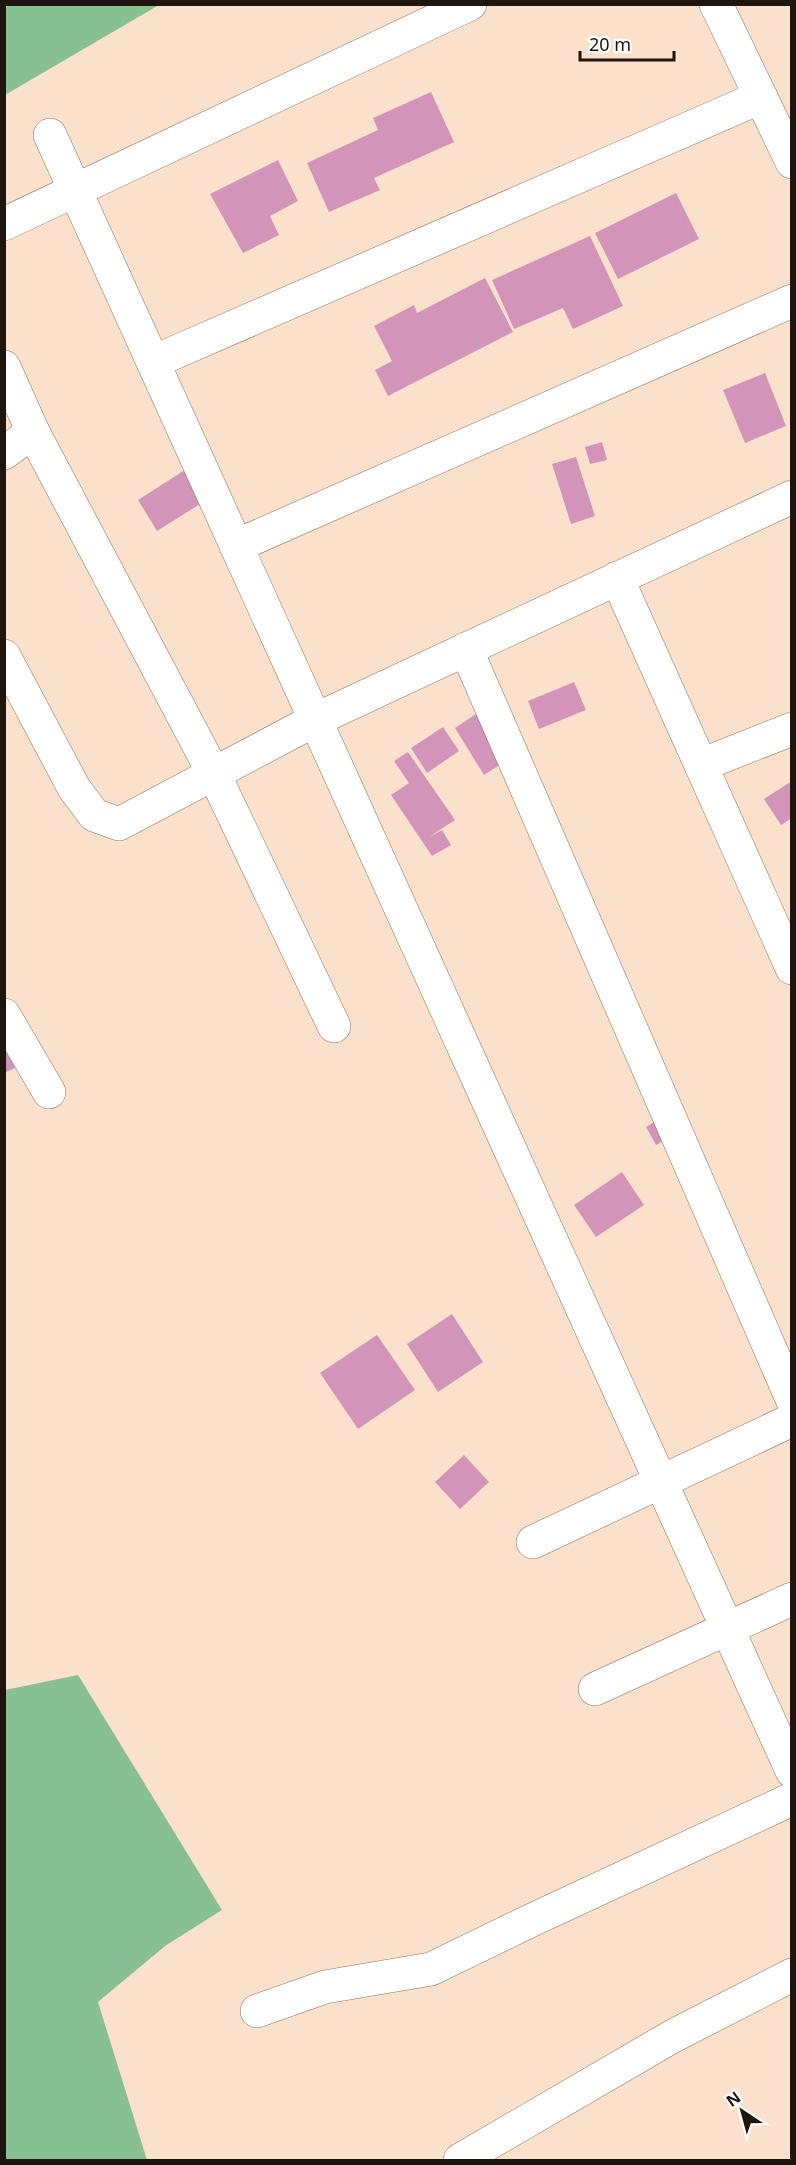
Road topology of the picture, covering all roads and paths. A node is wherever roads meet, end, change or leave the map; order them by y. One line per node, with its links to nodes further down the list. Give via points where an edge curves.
1 (470, 4): 6 (street)
2 (716, 4): 3 (street)
3 (760, 97): 5 (street); 9 (street)
4 (50, 135): 6 (street)
5 (792, 162)
6 (75, 190): 7 (street); 9 (street)
7 (4, 224)
8 (792, 301): 14 (street)
9 (153, 362): 14 (street)
10 (4, 366): 11 (street)
11 (33, 432): 12 (street); 21 (street)
12 (4, 453)
13 (792, 496): 15 (street)
14 (236, 546): 18 (street)
15 (617, 578): 16 (street); 20 (street)
16 (466, 649): 18 (street); 26 (street)
17 (4, 656): 21 (street, via 74,788 94,814 119,824)
18 (315, 720): 21 (street); 28 (street)
19 (792, 729): 20 (street)
20 (700, 765): 22 (street)
21 (214, 774): 24 (street)
22 (792, 968)
23 (4, 1015): 25 (street)
24 (334, 1026)
25 (49, 1092)
26 (792, 1399)
27 (792, 1420): 28 (street)
28 (661, 1482): 29 (street); 31 (street)
29 (533, 1542)
30 (792, 1599): 31 (street)
31 (727, 1629): 32 (street); 33 (street)
32 (595, 1689)
33 (792, 1771)
34 (792, 1799): 36 (street, via 431,1969 325,1987)
35 (792, 1975): 37 (street, via 673,2036)
36 (257, 2011)
37 (460, 2160)

